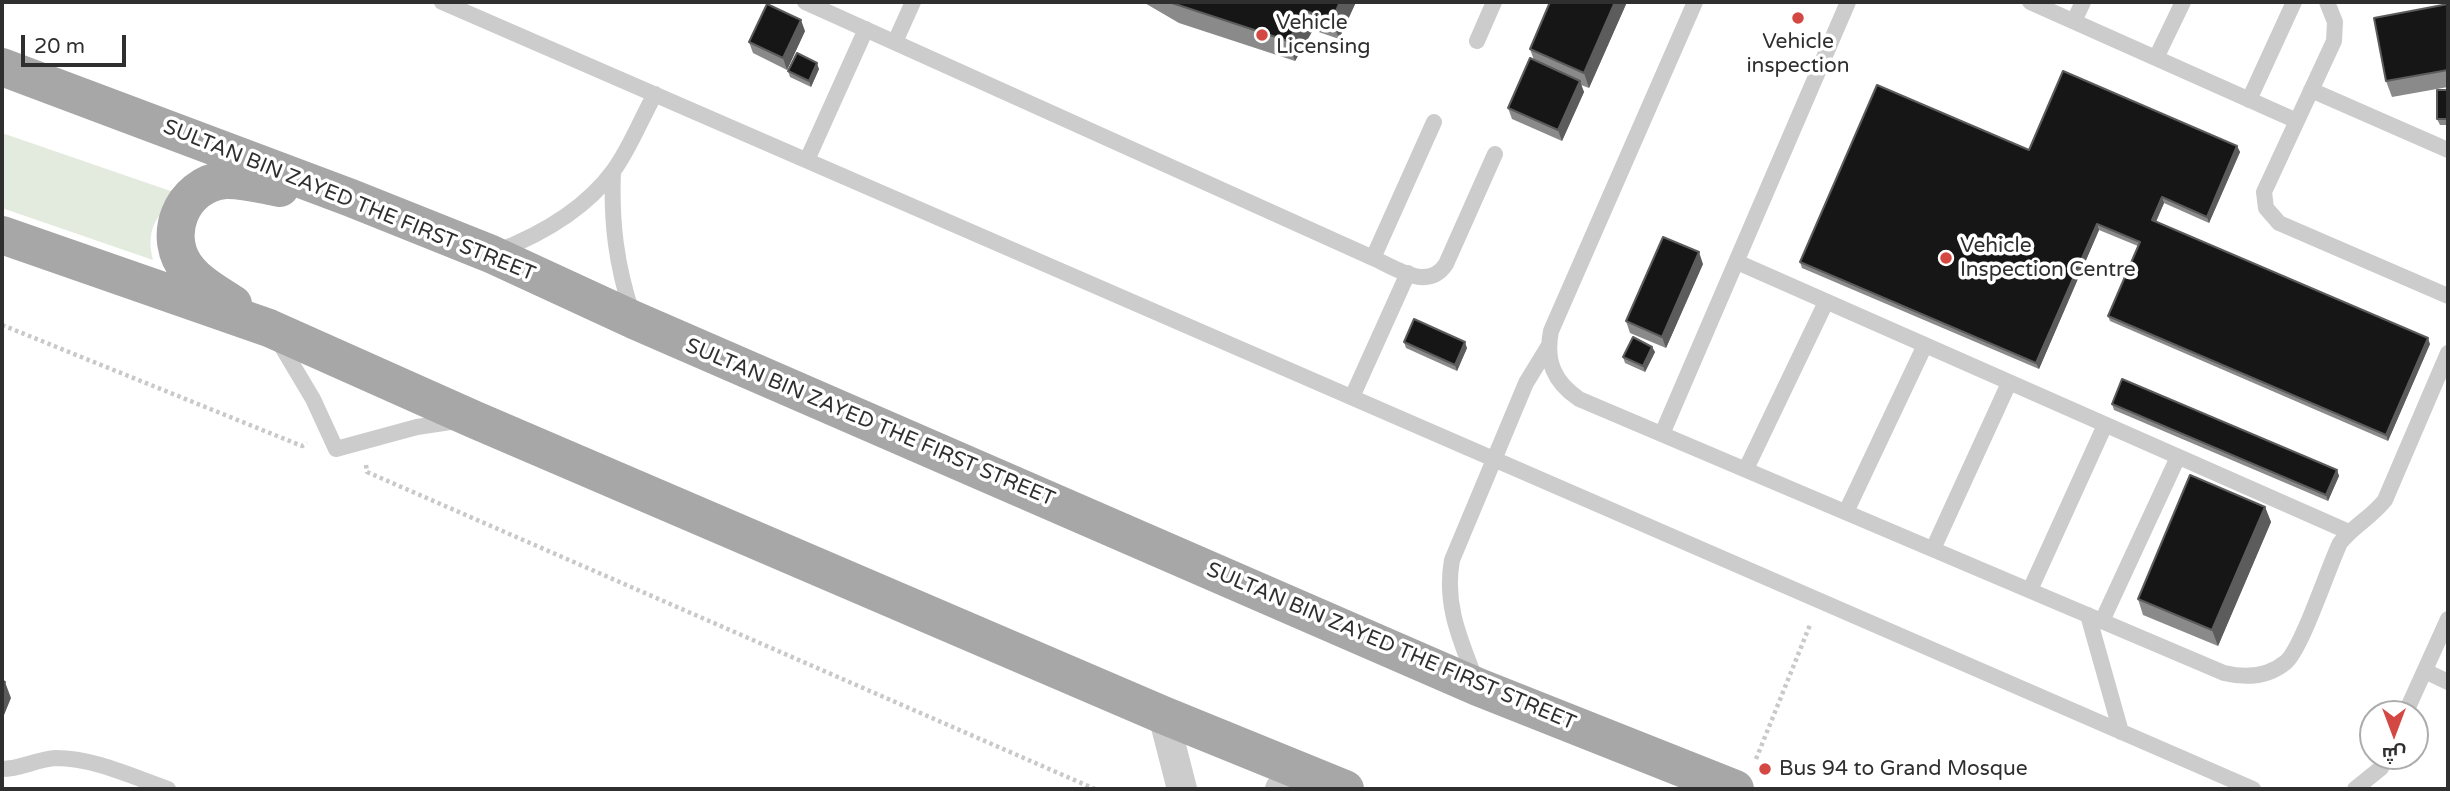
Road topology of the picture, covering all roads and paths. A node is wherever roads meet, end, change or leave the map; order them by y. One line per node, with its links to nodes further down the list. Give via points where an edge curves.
1 (442, 2): 20 (lane)
2 (806, 2): 12 (lane)
3 (913, 2): 16 (lane)
4 (1494, 2): 15 (lane)
5 (1695, 2): 40 (lane, via 1551,331)
6 (1848, 2): 32 (lane)
7 (2030, 2): 13 (lane)
8 (2083, 2): 13 (lane)
9 (2183, 2): 17 (lane)
10 (2294, 2): 21 (lane)
11 (2326, 2): 19 (lane, via 2335,22 2334,41)
12 (828, 7): 14 (lane)
13 (2074, 21): 17 (lane)
14 (866, 29): 16 (lane); 26 (lane)
15 (1477, 41)
16 (895, 42): 31 (lane)
17 (2156, 58): 21 (lane)
18 (2, 66): 28 (main road, SULTAN BIN ZAYED THE FIRST STREET)
19 (2311, 90): 22 (lane); 24 (lane)
20 (655, 94): 26 (lane); 27 (lane)
21 (2249, 100): 22 (lane)
22 (2297, 121): 34 (lane, via 2264,192 2271,215 2279,223)
23 (1434, 122): 31 (lane)
24 (2448, 150)
25 (1495, 154): 33 (lane, via 1441,272 1425,279)
26 (807, 160): 43 (lane)
27 (614, 171): 30 (lane, via 558,222); 36 (lane, via 615,247)
28 (351, 198): 30 (main road, SULTAN BIN ZAYED THE FIRST STREET); 38 (main road, via 227,180 195,192 183,208 176,246 189,271)
29 (2, 234): 38 (main road)
30 (491, 254): 36 (main road, SULTAN BIN ZAYED THE FIRST STREET)
31 (1373, 258): 33 (lane)
32 (1738, 262): 35 (lane); 46 (lane)
33 (1408, 273): 43 (lane)
34 (2448, 296)
35 (1826, 302): 39 (lane); 51 (lane)
36 (634, 320): 61 (main road, SULTAN BIN ZAYED THE FIRST STREET)
37 (2, 326): 47 (path, via 302,446)
38 (269, 328): 44 (main road); 44 (lane, via 313,399 336,449 417,427)
39 (1925, 345): 42 (lane); 52 (lane)
40 (1548, 347): 46 (lane, via 1556,377 1566,390); 49 (lane, via 1526,383)
41 (2448, 353): 53 (lane, via 2385,500)
42 (2009, 383): 45 (lane); 54 (lane)
43 (1352, 397): 49 (lane)
44 (473, 419): 63 (main road)
45 (2105, 425): 48 (lane); 55 (lane)
46 (1662, 434): 51 (lane)
47 (314, 439)
48 (2178, 457): 53 (lane); 57 (lane)
49 (1494, 459): 56 (lane); 61 (lane, via 1449,576 1451,610)
50 (365, 462): 70 (path, via 367,472)
51 (1746, 469): 52 (lane)
52 (1846, 512): 54 (lane)
53 (2349, 532): 57 (lane, via 2334,556 2294,654 2263,674 2224,673)
54 (1933, 549): 55 (lane)
55 (2030, 590): 57 (lane)
56 (1820, 601): 64 (lane); 67 (path)
57 (2095, 618): 64 (lane)
58 (2448, 619): 59 (lane)
59 (2425, 671): 60 (lane); 62 (lane)
60 (2448, 682)
61 (1478, 687): 67 (main road, SULTAN BIN ZAYED THE FIRST STREET)
62 (2412, 700)
63 (1163, 715): 68 (main road); 71 (street)
64 (2121, 732): 73 (lane)
65 (2, 769): 69 (lane, via 52,758 71,759)
66 (2379, 770): 74 (lane)
67 (1744, 777)
68 (1294, 782): 72 (main road)
69 (168, 789)
70 (1095, 789)
71 (1182, 789)
72 (1345, 789)
73 (2253, 789)
74 (2355, 789)

